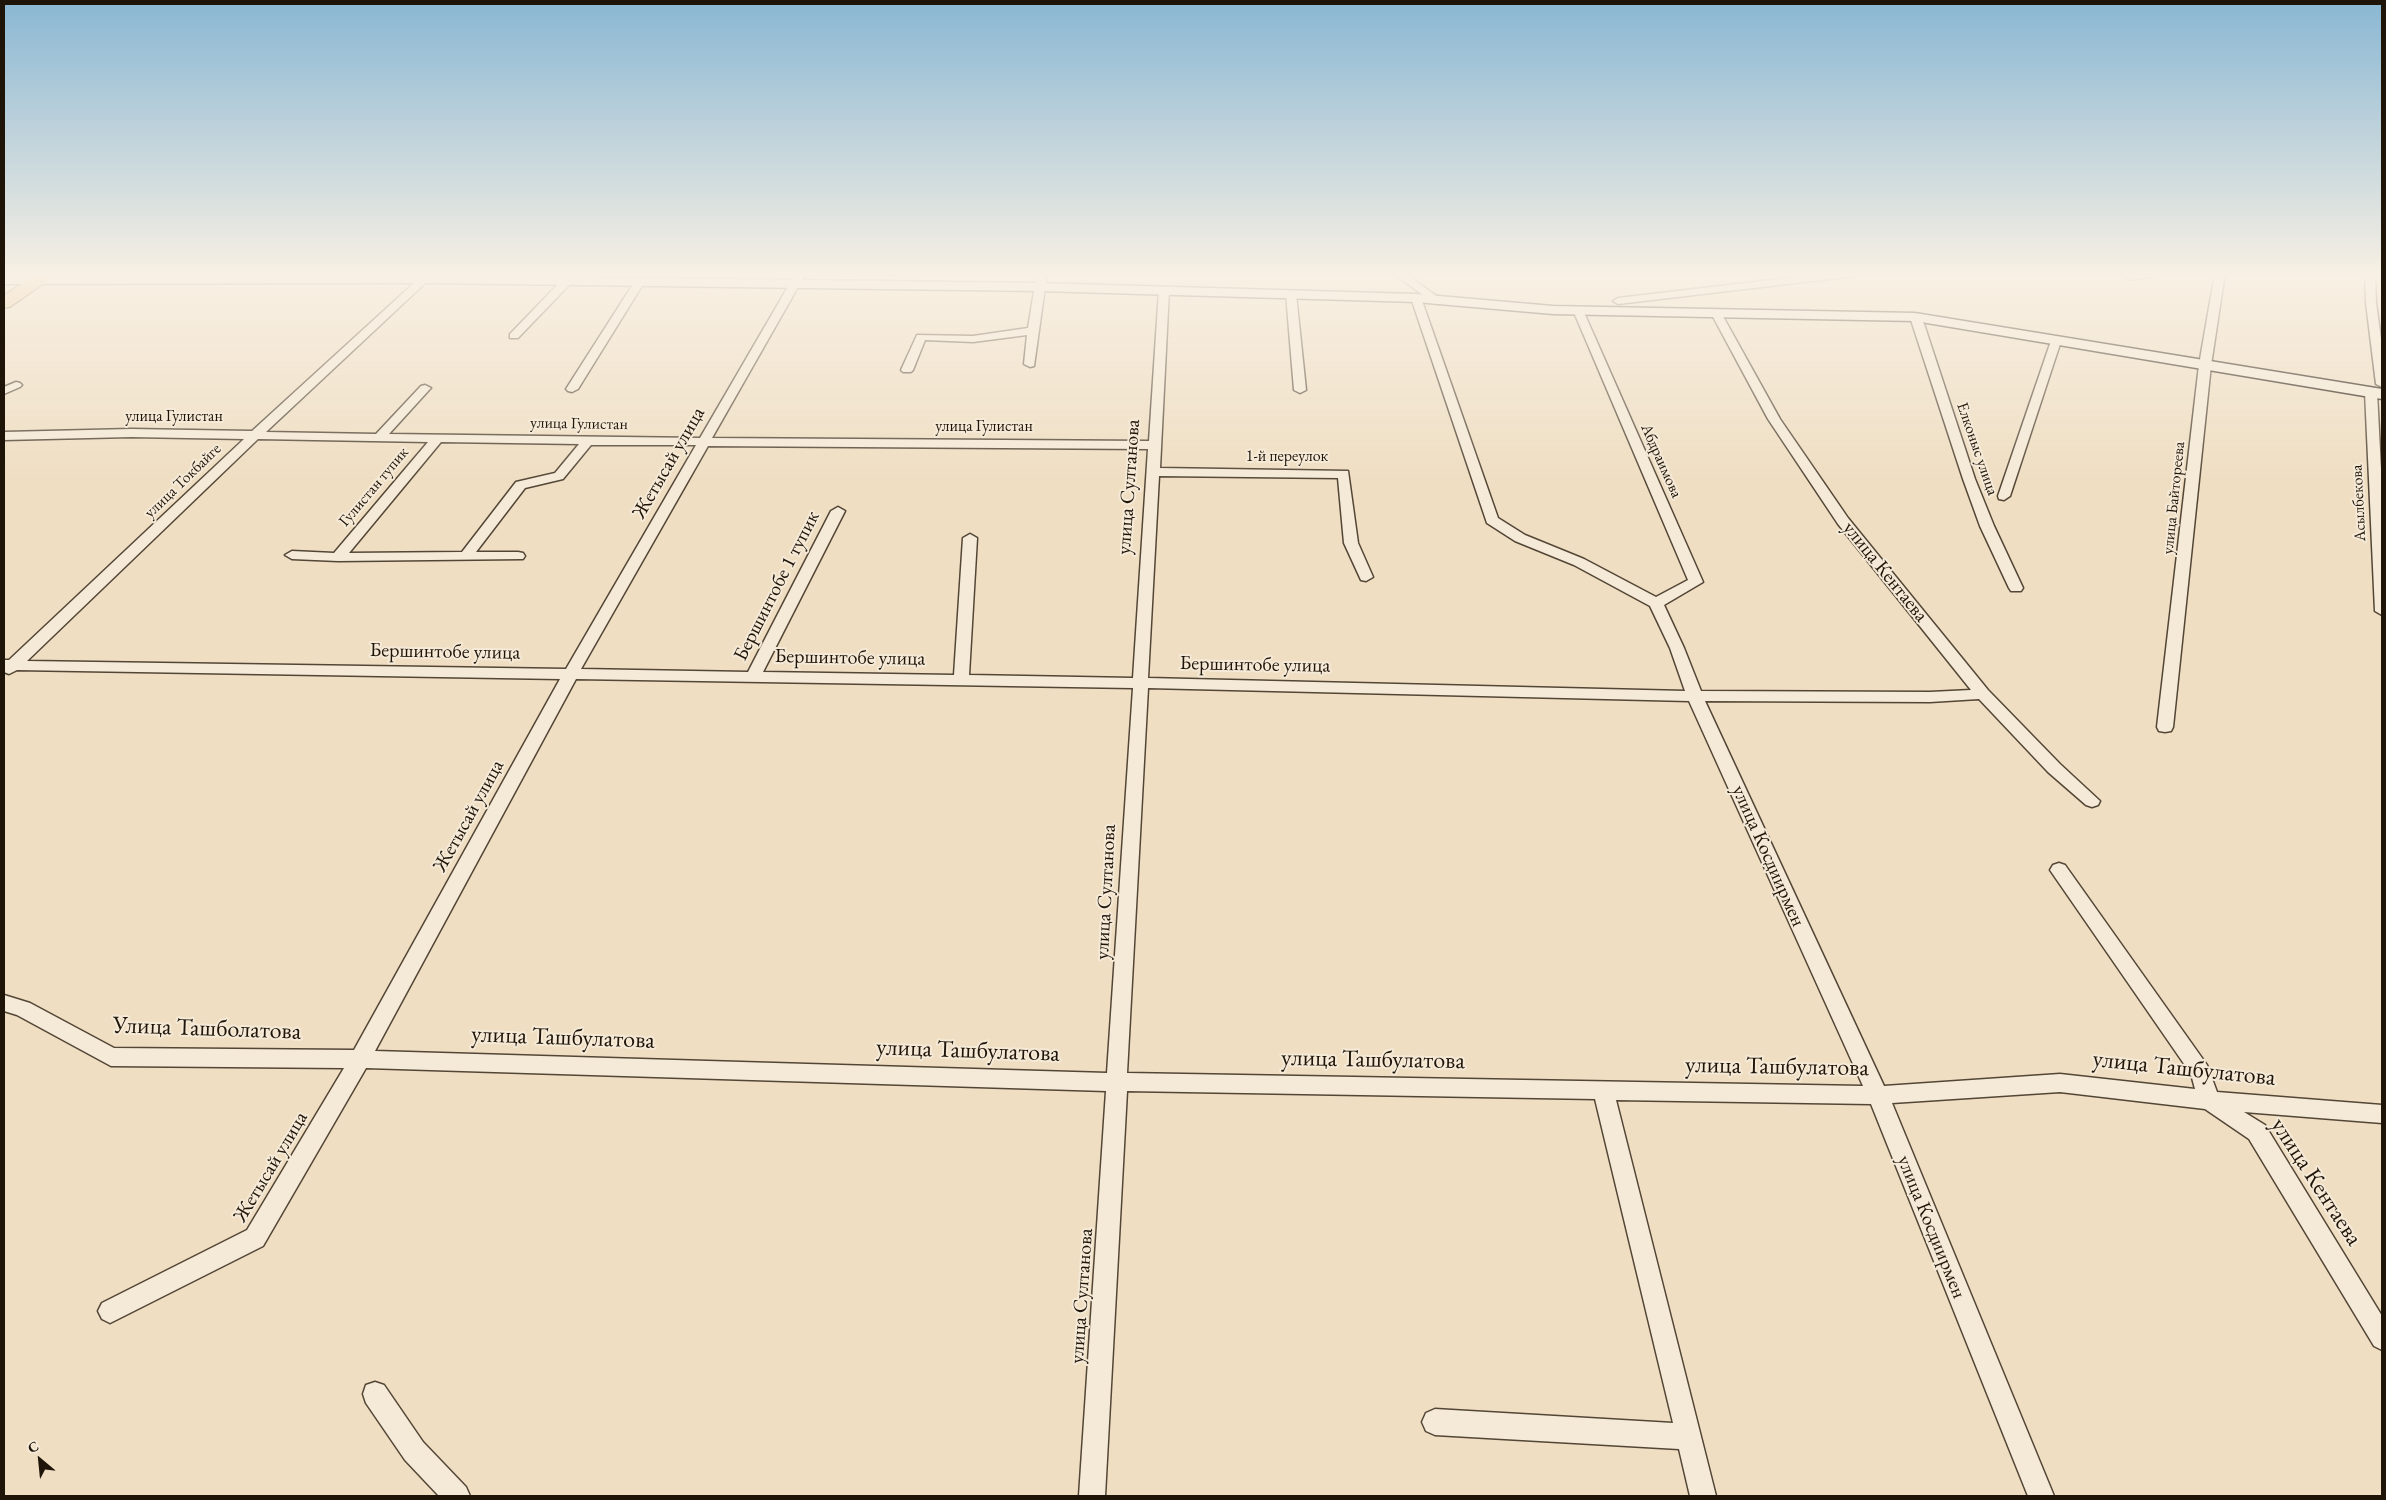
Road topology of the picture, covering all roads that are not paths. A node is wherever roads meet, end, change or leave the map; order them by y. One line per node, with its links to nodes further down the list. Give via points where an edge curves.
1 (355, 343): 25 (street, улица Токбайге)
2 (601, 343): 21 (street)
3 (761, 343): 30 (street, Жетысай улица)
4 (918, 343): 18 (street)
5 (1031, 343): 16 (street)
6 (1161, 343): 31 (street, улица Султанова)
7 (1296, 343): 22 (street)
8 (1431, 343): 42 (street, via 1492,520 1520,538 1580,562)
9 (1592, 343): 42 (street, Абдраимова, via 1696,582)
10 (1732, 343): 49 (street, улица Кентаева, via 1774,419 1843,521)
11 (1925, 343): 41 (street, Елконыс улица, via 1969,479)
12 (2055, 343): 33 (street)
13 (2068, 343): 17 (main road)
14 (2209, 343): 17 (street, улица Байтореева)
15 (2374, 343): 23 (street, Асылбекова)
16 (1030, 364)
17 (2205, 365): 23 (main road); 51 (street, улица Байтореева)
18 (907, 370)
19 (16, 385): 24 (street)
20 (425, 388): 27 (street)
21 (572, 389)
22 (1300, 390)
23 (2378, 390): 43 (street, Асылбекова)
24 (4, 391)
25 (256, 434): 26 (street, улица Гулистан); 27 (street, улица Гулистан); 44 (street, улица Токбайге)
26 (4, 436)
27 (379, 438): 28 (street, улица Гулистан)
28 (437, 439): 29 (street, улица Гулистан); 39 (street, Гулистан тупик)
29 (588, 441): 30 (street, улица Гулистан); 37 (street, via 559,476 521,485)
30 (706, 441): 31 (street, улица Гулистан); 45 (street, Жетысай улица)
31 (1154, 445): 32 (street, улица Султанова)
32 (1153, 472): 40 (street, 1-й переулок, via 1344,474 1351,544); 48 (street, улица Султанова)
33 (2004, 496)
34 (838, 511): 46 (street, Бершинтобе 1 тупик)
35 (970, 538): 47 (street)
36 (292, 555): 39 (street, Гулистан тупик)
37 (466, 556): 38 (street, Гулистан тупик); 39 (street, Гулистан тупик)
38 (518, 556)
39 (338, 557)
40 (1366, 577)
41 (2016, 588)
42 (1656, 603): 50 (street, улица Косдиирмен)
43 (2382, 611)
44 (7, 668): 45 (street, Бершинтобе улица)
45 (570, 675): 46 (street, Бершинтобе улица); 55 (street, Жетысай улица)
46 (752, 678): 47 (street, Бершинтобе улица)
47 (961, 680): 48 (street, Бершинтобе улица)
48 (1139, 683): 50 (street, Бершинтобе улица); 56 (street, улица Султанова)
49 (1983, 694): 50 (street, Бершинтобе улица, via 1930,697); 52 (street, улица Кентаева, via 2054,768)
50 (1695, 696): 58 (street, улица Косдиирмен)
51 (2166, 727)
52 (2092, 801)
53 (2059, 870): 59 (street, via 2200,1071)
54 (4, 1003): 55 (street, Улица Ташболатова, via 22,1009 111,1057)
55 (360, 1059): 56 (street, улица Ташбулатова); 61 (street, Жетысай улица, via 255,1238)
56 (1118, 1082): 57 (street, улица Ташбулатова); 67 (street, улица Султанова)
57 (1603, 1090): 58 (street, улица Ташбулатова); 65 (street)
58 (1878, 1095): 59 (street, улица Ташбулатова, via 2060,1083); 69 (street, улица Косдиирмен)
59 (2209, 1100): 60 (street, улица Ташбулатова); 62 (street, улица Кентаева, via 2258,1132)
60 (2382, 1114)
61 (110, 1311)
62 (2382, 1338)
63 (375, 1394): 66 (street, via 414,1451)
64 (1435, 1422): 65 (street)
65 (1688, 1436): 68 (street)
66 (457, 1496)
67 (1092, 1496)
68 (1703, 1496)
69 (2041, 1496)

